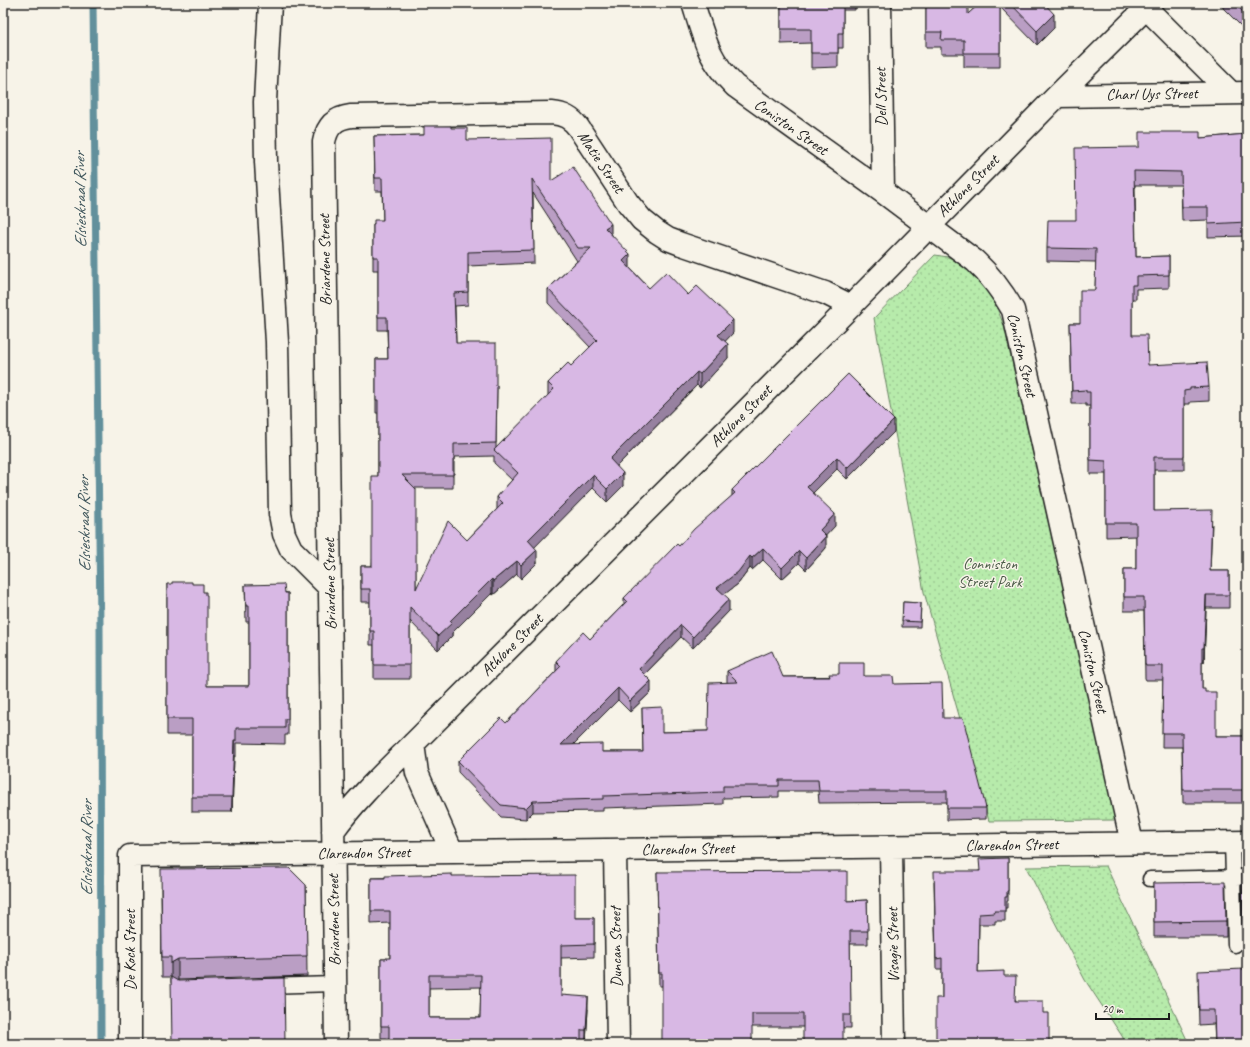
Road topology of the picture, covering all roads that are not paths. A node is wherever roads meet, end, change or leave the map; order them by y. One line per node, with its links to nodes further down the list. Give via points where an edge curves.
1 (270, 3): 11 (street, via 265,102 266,162 277,342 280,514 284,534 291,549)
2 (693, 3): 8 (street, Coniston Street, via 711,55 735,86)
3 (880, 3): 8 (street, Dell Street)
4 (1149, 5): 5 (street); 6 (street, Athlone Street)
5 (1239, 93): 6 (street, Charl Uys Street)
6 (1057, 96): 9 (street, Athlone Street)
7 (330, 126): 10 (street, Matie Street, via 343,117 351,116 560,114 568,117 578,127 628,203 642,220 657,232 681,244 825,293); 11 (street, Briardene Street, via 324,142)
8 (883, 192): 9 (street, Coniston Street)
9 (928, 226): 10 (street, Athlone Street); 15 (street, Coniston Street, via 987,272 1013,310)
10 (851, 306): 12 (street, Athlone Street)
11 (330, 588): 13 (street, Briardene Street)
12 (413, 744): 13 (street, Athlone Street, via 360,798); 18 (street, via 417,772)
13 (333, 831): 19 (street, Briardene Street)
14 (1239, 842): 15 (street, Clarendon Street); 21 (lane)
15 (1132, 843): 16 (street, Clarendon Street)
16 (891, 847): 17 (street, Clarendon Street); 29 (street, Visagie Street)
17 (615, 850): 18 (street, Clarendon Street); 28 (street, Duncan Street)
18 (452, 852): 19 (street, Clarendon Street)
19 (333, 854): 20 (street, Clarendon Street); 24 (street, Briardene Street)
20 (130, 856): 26 (street, De Kock Street)
21 (1240, 877): 22 (lane); 23 (lane)
22 (1150, 879)
23 (1235, 945)
24 (335, 984): 25 (lane); 27 (street, Briardene Street)
25 (249, 986)
26 (130, 1044)
27 (336, 1044)
28 (618, 1044)
29 (894, 1044)

